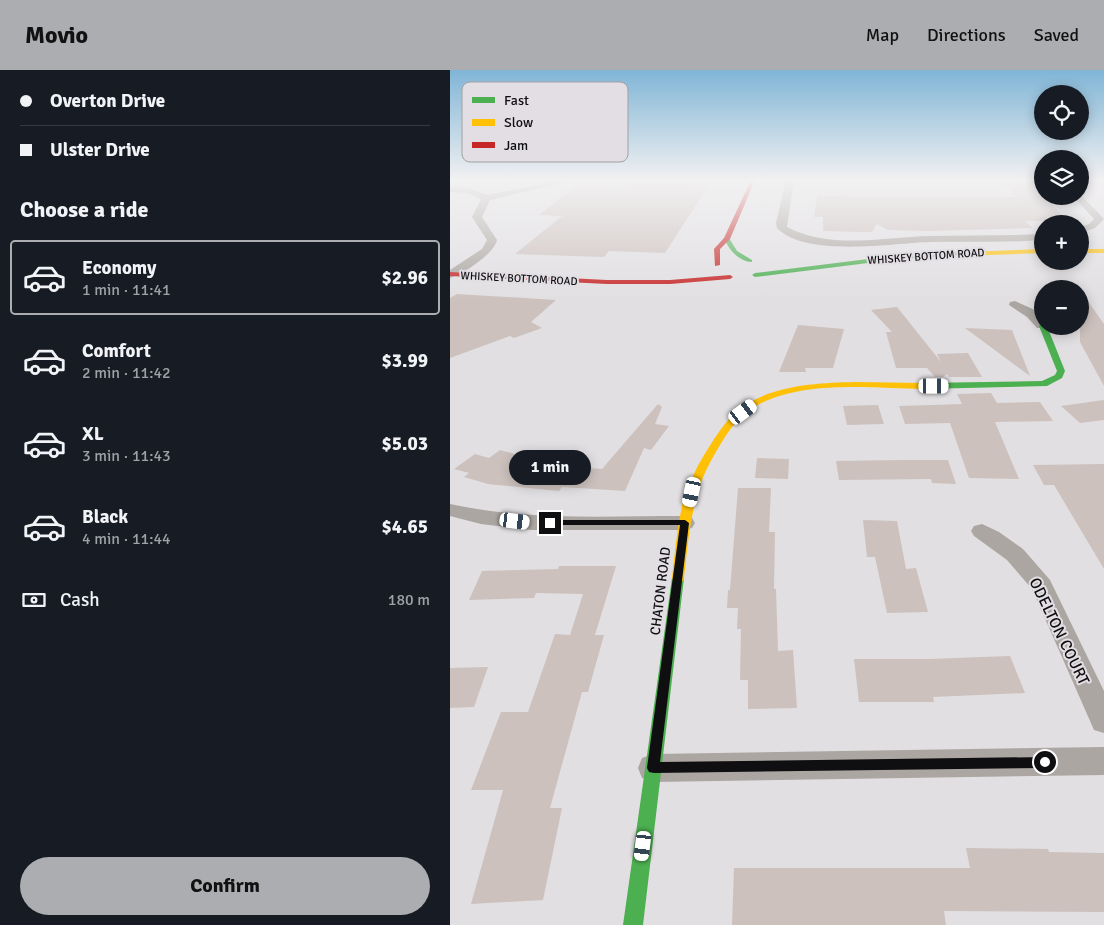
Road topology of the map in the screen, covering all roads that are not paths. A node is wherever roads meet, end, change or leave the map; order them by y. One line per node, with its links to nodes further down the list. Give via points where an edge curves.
1 (479, 220): 12 (street, via 490,233 491,246)
2 (735, 220): 5 (street)
3 (781, 220): 4 (street, via 782,228 804,238 860,244)
4 (1034, 237)
5 (727, 239): 9 (street, via 735,252); 10 (street, via 717,249)
6 (1104, 250): 8 (street)
7 (1034, 251): 11 (street, WHISKEY BOTTOM ROAD, via 923,255)
8 (1089, 251)
9 (754, 262): 10 (street, WHISKEY BOTTOM ROAD, via 731,261); 11 (street, WHISKEY BOTTOM ROAD); 13 (street, via 763,269)
10 (715, 266): 13 (street, via 716,273); 14 (street, WHISKEY BOTTOM ROAD, via 694,275)
11 (810, 267): 13 (street, WHISKEY BOTTOM ROAD)
12 (451, 274): 14 (street, WHISKEY BOTTOM ROAD)
13 (742, 277): 14 (street, WHISKEY BOTTOM ROAD)
14 (647, 282)
15 (1015, 305): 16 (street, CHATON ROAD)
16 (1034, 316)
17 (1047, 335): 19 (street, CHATON ROAD, via 1061,371 1059,376 1044,384 833,387 790,391 751,406 735,418 705,462 692,492)
18 (450, 510): 19 (street, via 531,523)
19 (685, 523): 23 (street, CHATON ROAD)
20 (982, 531): 21 (street, ODELTON COURT, via 1007,546 1028,566 1042,586)
21 (1104, 722)
22 (1104, 761): 23 (street)
23 (654, 768): 24 (street, CHATON ROAD)
24 (633, 925)

